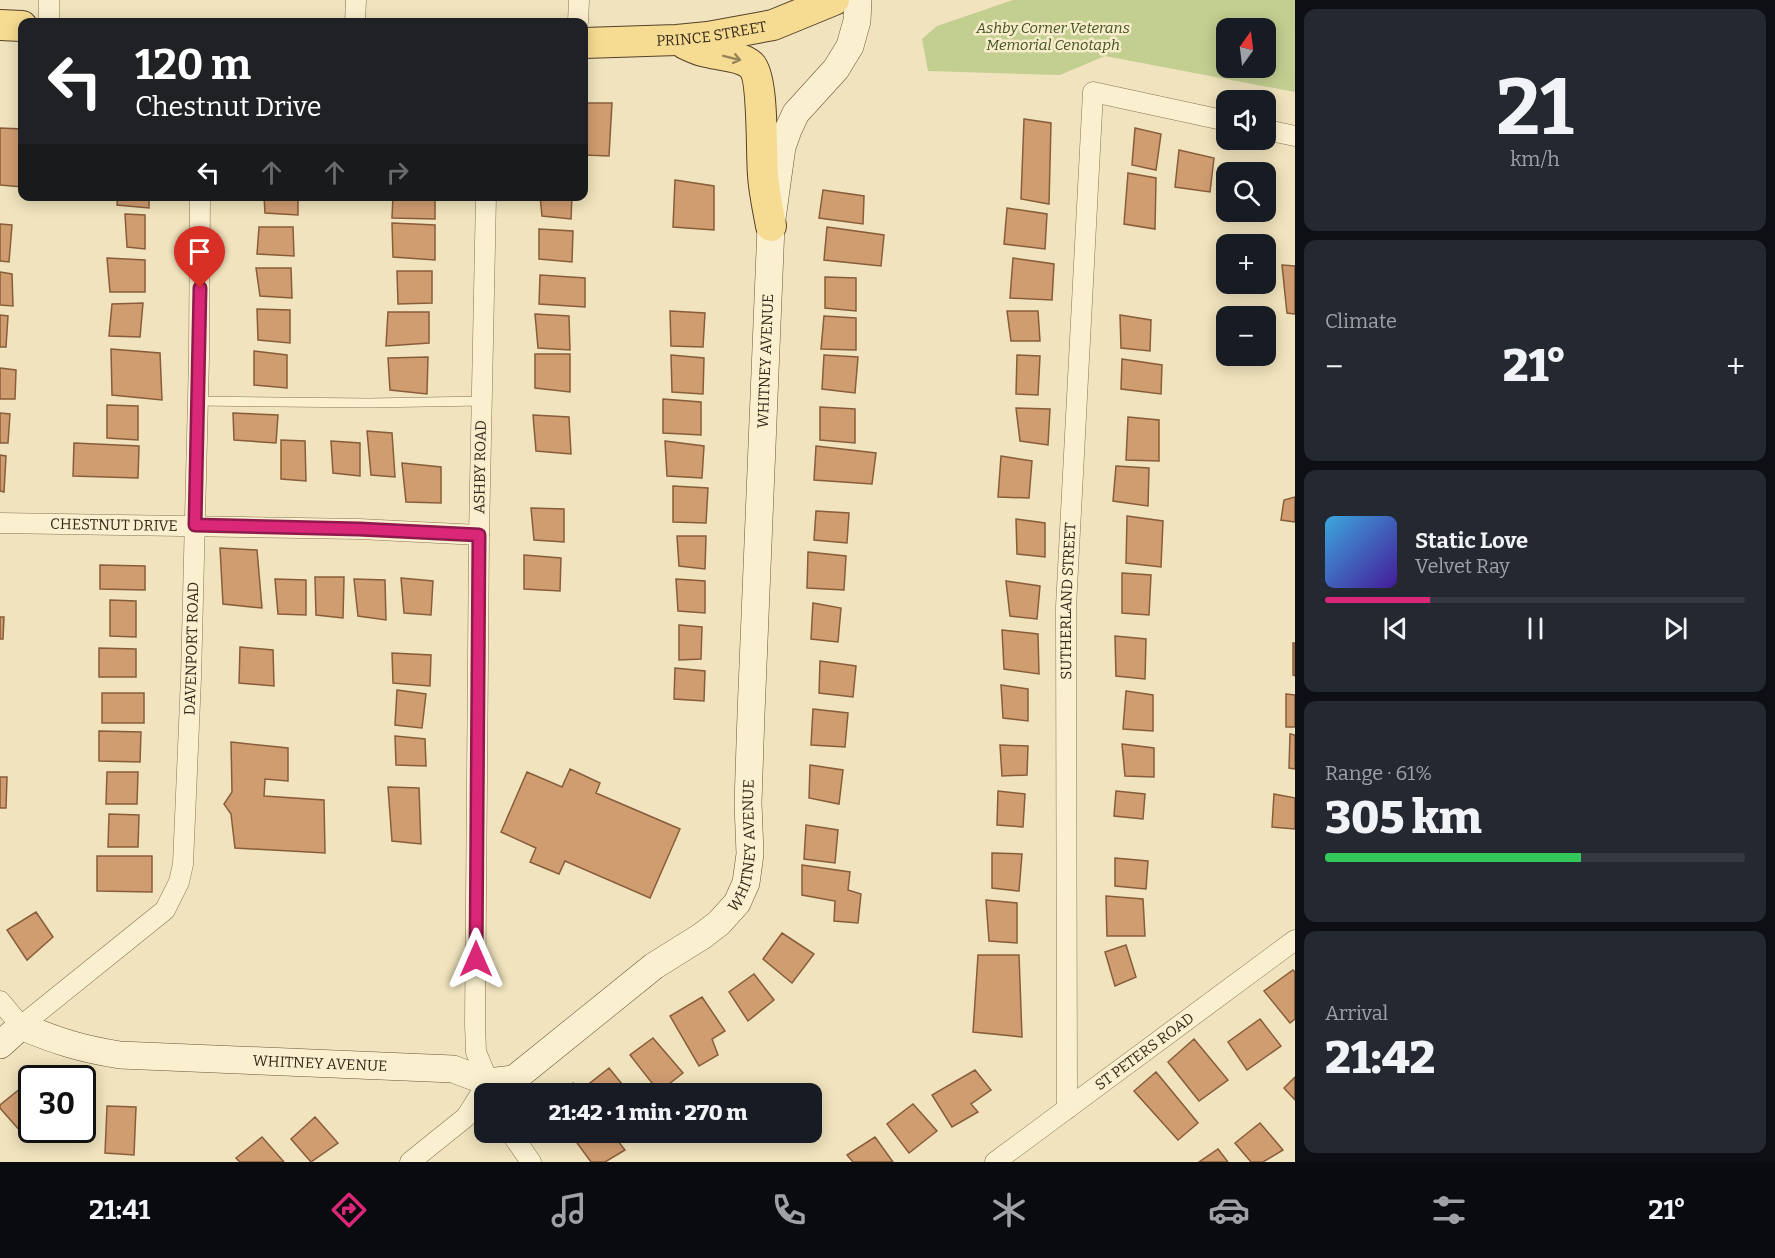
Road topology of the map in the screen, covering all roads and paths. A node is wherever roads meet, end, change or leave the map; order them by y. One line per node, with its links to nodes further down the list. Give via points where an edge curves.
1 (49, 0): 6 (street)
2 (356, 0): 7 (street)
3 (579, 0): 8 (street)
4 (834, 0): 11 (main road, PRINCE STREET, via 773,25)
5 (858, 0): 18 (street, WHITNEY AVENUE, via 850,46 836,69 796,114 788,130)
6 (49, 18)
7 (355, 18)
8 (578, 18)
9 (0, 25): 10 (main road)
10 (18, 26)
11 (677, 40): 12 (main road, PRINCE STREET); 18 (main road, one-way to 18, via 752,65 759,92 763,176)
12 (588, 43)
13 (1216, 119): 32 (street, SUTHERLAND STREET, via 1093,92 1066,607)
14 (1276, 132): 15 (street)
15 (1295, 136)
16 (200, 201): 19 (street, DAVENPORT ROAD)
17 (486, 201): 20 (street, ASHBY ROAD)
18 (771, 226): 30 (street, WHITNEY AVENUE, via 747,883 732,910 702,936 654,966 514,1079)
19 (198, 401): 20 (lane); 22 (street, DAVENPORT ROAD)
20 (482, 401): 23 (street, ASHBY ROAD)
21 (0, 522): 22 (street, CHESTNUT DRIVE)
22 (195, 525): 23 (street, CHESTNUT DRIVE); 26 (street, DAVENPORT ROAD, via 184,849 179,882 165,910)
23 (479, 535): 29 (street, ASHBY ROAD, via 476,1052)
24 (1295, 940): 32 (street, ST PETERS ROAD)
25 (0, 1001): 26 (street)
26 (21, 1026): 27 (street); 28 (street, WHITNEY AVENUE, via 89,1050 120,1054 453,1069)
27 (0, 1045)
28 (481, 1083)
29 (489, 1083)
30 (504, 1083)
31 (474, 1108): 34 (street)
32 (1067, 1109): 36 (street, ST PETERS ROAD)
33 (518, 1143): 35 (street)
34 (410, 1162)
35 (531, 1162)
36 (995, 1162)

